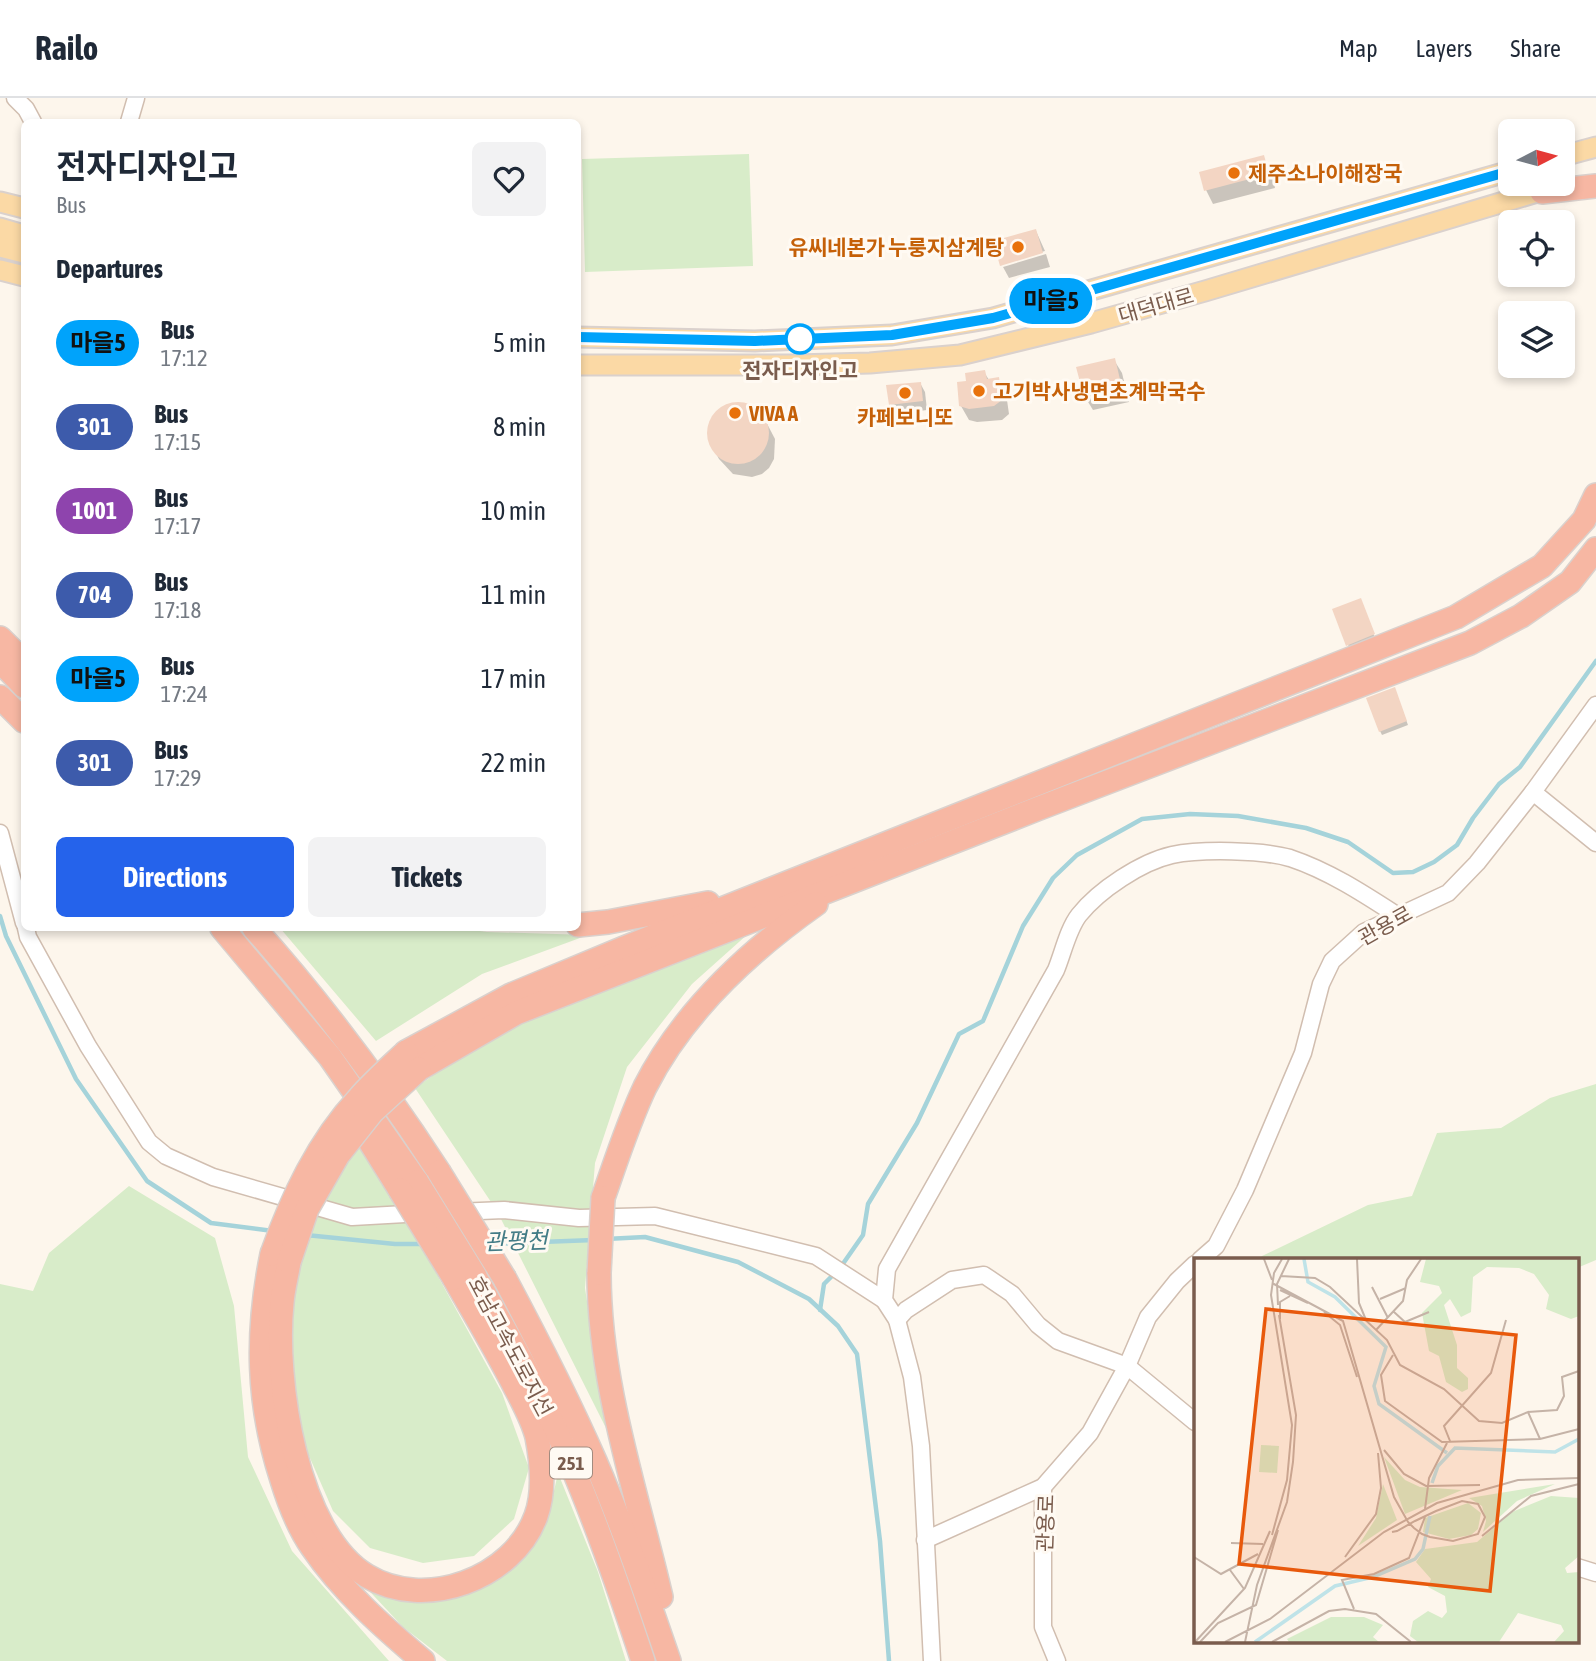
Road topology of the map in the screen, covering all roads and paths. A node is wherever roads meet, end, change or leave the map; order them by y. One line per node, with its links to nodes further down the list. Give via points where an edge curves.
1 (15, 98): 3 (street)
2 (136, 98): 4 (street)
3 (32, 119)
4 (130, 119)
5 (1596, 147): 6 (main road)
6 (1575, 153)
7 (1498, 174): 21 (main road, 대덕대로, via 993,318 892,335 768,341)
8 (1596, 176): 9 (main road, 대덕대로)
9 (1575, 181)
10 (1596, 186): 11 (highway)
11 (1575, 188)
12 (1528, 196): 22 (main road, 대덕대로, via 1091,323 960,355 796,365)
13 (0, 202): 14 (main road)
14 (21, 207)
15 (0, 229): 16 (main road)
16 (21, 234)
17 (0, 247): 18 (main road)
18 (21, 252)
19 (0, 270): 20 (main road)
20 (21, 275)
21 (581, 337)
22 (581, 365)
23 (1596, 495): 38 (highway, via 1584,520 1542,566 1456,617)
24 (1596, 549): 37 (highway, via 1570,582 1470,643)
25 (0, 638): 26 (highway)
26 (21, 659)
27 (0, 661): 28 (highway)
28 (21, 683)
29 (0, 697): 31 (highway)
30 (1596, 705): 33 (street, 관용로)
31 (21, 718)
32 (1596, 719): 33 (street)
33 (1566, 744): 34 (street, 관용로)
34 (1534, 792): 36 (street); 40 (street, 관용로, via 1448,893)
35 (0, 833): 39 (street)
36 (1596, 843)
37 (864, 876): 45 (highway, via 516,1013); 61 (highway, bridge, via 823,898 767,941 686,1023 631,1118 603,1198 599,1314 608,1377)
38 (789, 882): 41 (highway, via 680,909); 45 (highway, via 510,995)
39 (21, 910)
40 (1398, 916): 47 (street, 관용로, via 1364,932 1332,961 1321,984 1303,1053 1245,1190 1216,1246); 50 (street, via 1352,886 1290,859 1258,852 1173,855 1140,867 1100,895 1077,917 1056,970 887,1269)
41 (581, 925)
42 (27, 931): 50 (street, via 88,1046 149,1142 166,1156 213,1177 352,1216 503,1210 579,1218 655,1216 816,1256)
43 (225, 931): 49 (highway, bridge, via 300,1018 310,1051 381,1157 408,1186)
44 (257, 931): 60 (highway, 호남고속도로지선 / 251, bridge, via 352,1046 439,1172 505,1279 595,1461)
45 (413, 1060): 46 (highway, bridge, via 358,1098 323,1145 290,1204)
46 (281, 1258): 49 (highway, via 282,1368 291,1437 308,1493 330,1539 354,1567 386,1585 407,1590 451,1587 501,1564 527,1534 540,1500 536,1434); 58 (highway, via 263,1299 260,1367 270,1439 288,1499 310,1545 336,1579)
47 (1202, 1258)
48 (1194, 1265): 52 (street, 관용로, via 1148,1317)
49 (465, 1277): 59 (highway, 호남고속도로지선 / 251, via 523,1362 574,1468)
50 (878, 1296): 51 (street)
51 (897, 1321): 52 (street, via 906,1310 953,1280 984,1275 1012,1294 1058,1341); 55 (street, via 912,1377 921,1446)
52 (1127, 1366): 53 (street); 54 (street, 관용로, via 1090,1433)
53 (1194, 1421)
54 (1043, 1488): 55 (street); 63 (street, 관용로, via 1043,1627)
55 (925, 1540): 62 (street)
56 (1578, 1567): 57 (street)
57 (1596, 1573)
58 (423, 1661)
59 (643, 1661)
60 (668, 1661)
61 (676, 1661)
62 (932, 1661)
63 (1057, 1661)

